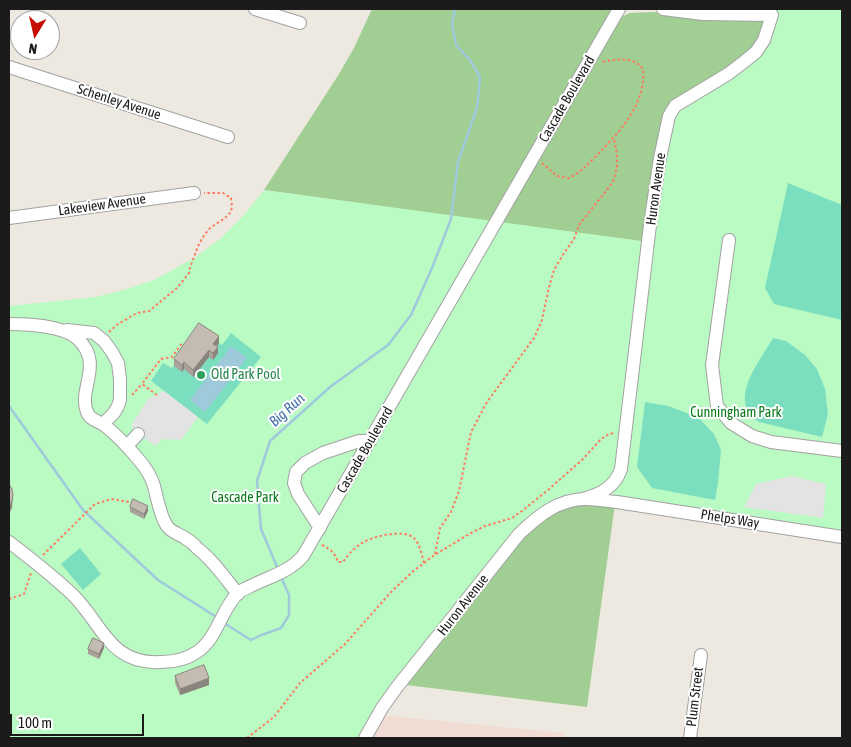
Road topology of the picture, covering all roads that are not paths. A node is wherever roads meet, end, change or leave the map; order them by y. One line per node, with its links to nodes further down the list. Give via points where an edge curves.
1 (255, 9): 5 (street)
2 (663, 9): 3 (street, Huron Avenue, via 703,14)
3 (773, 12): 18 (street, Huron Avenue, via 764,40 756,52 746,62 675,106 669,116 650,226 621,468)
4 (616, 14): 15 (street, Cascade Boulevard)
5 (300, 23)
6 (9, 67): 7 (street, Schenley Avenue)
7 (228, 137)
8 (194, 193): 9 (street, Lakeview Avenue)
9 (9, 218)
10 (729, 240): 17 (street, via 712,365 716,406 731,423 752,436 771,442)
11 (9, 324): 12 (street)
12 (56, 329): 13 (street, via 77,338 90,358 84,406 90,418); 13 (street, via 94,333 118,363 120,400 114,413)
13 (103, 424): 16 (street)
14 (138, 434): 16 (street)
15 (370, 441): 21 (street, Cascade Boulevard); 21 (street, via 359,441 323,453 304,463 296,472 294,482 298,494)
16 (127, 446): 24 (street, via 150,477 166,525 207,556)
17 (842, 451)
18 (616, 481): 19 (street, Huron Avenue, via 602,493); 20 (street, via 612,492)
19 (583, 499): 20 (street, Huron Avenue); 26 (street, Huron Avenue, via 560,504 519,534 397,687)
20 (618, 502): 22 (street, Phelps Way)
21 (320, 528): 24 (street, Cascade Boulevard, via 303,556 290,568 246,588)
22 (842, 537)
23 (9, 542): 24 (street, via 73,596 110,643 135,659 171,662 198,651 209,640)
24 (234, 598)
25 (701, 655): 27 (street, Plum Street)
26 (365, 738)
27 (690, 738)

